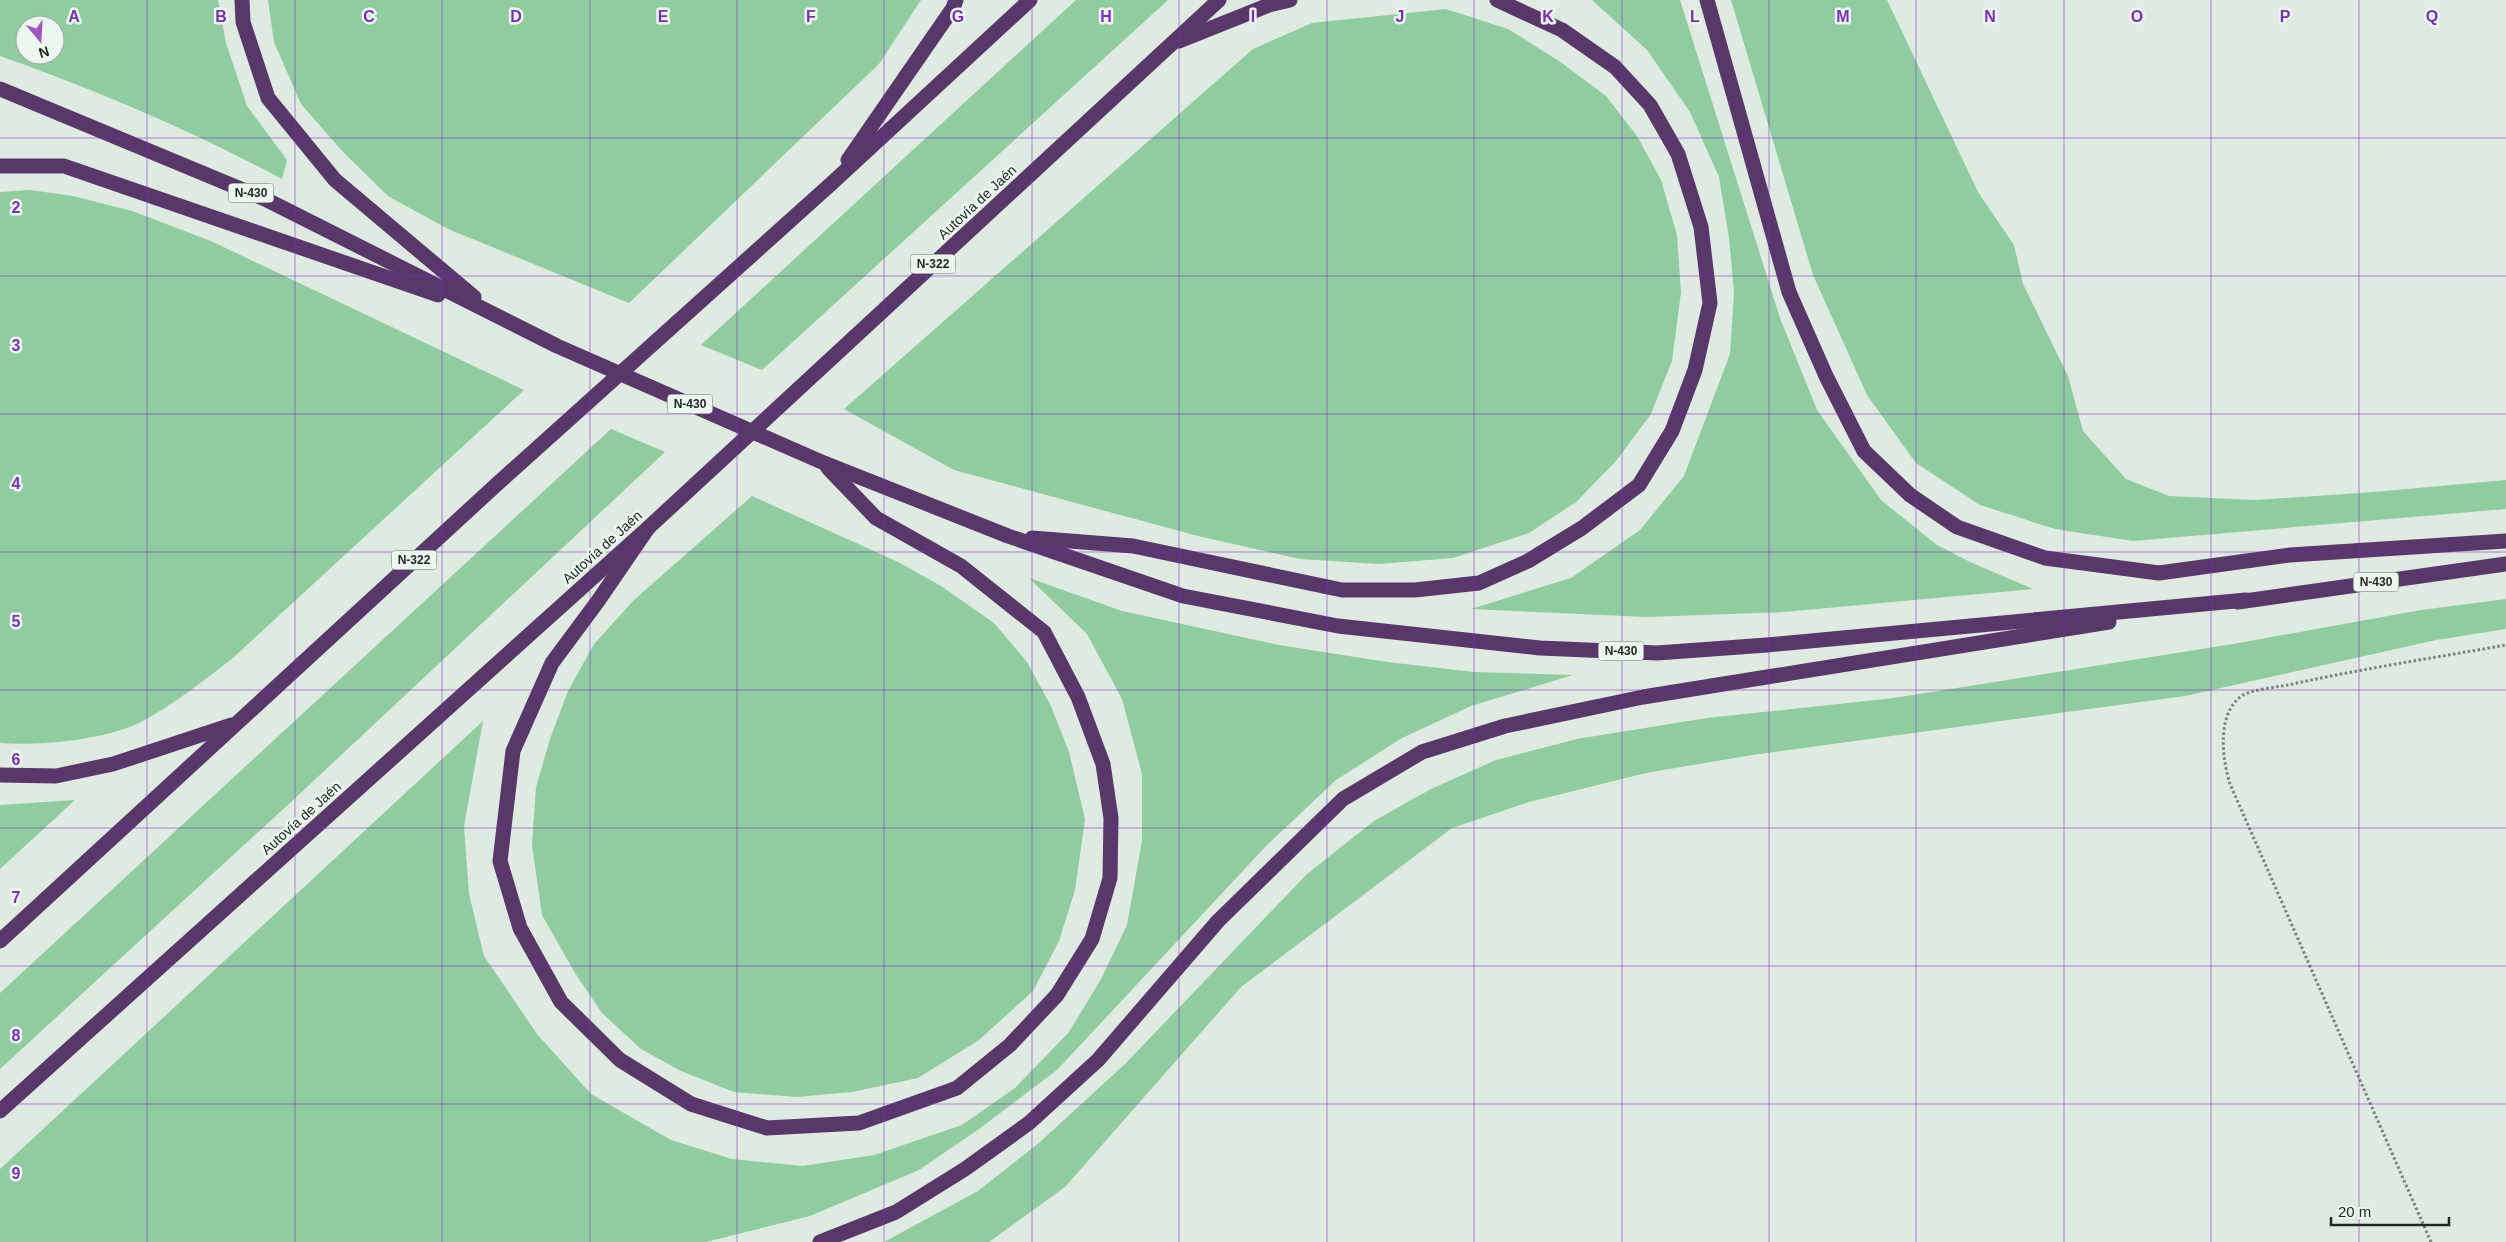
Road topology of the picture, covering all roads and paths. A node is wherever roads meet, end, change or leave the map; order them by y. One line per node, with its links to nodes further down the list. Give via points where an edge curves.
1 (242, 0): 12 (highway, via 243,22 268,98 335,180)
2 (956, 0): 11 (highway)
3 (1030, 0): 11 (highway, N-322)
4 (1219, 0): 8 (highway, Autovía de Jaén / N-322)
5 (1290, 0): 8 (highway, via 1269,5)
6 (1497, 0): 15 (highway, via 1562,30 1615,67 1650,105 1678,154 1701,226 1710,304 1696,370 1672,432 1639,485 1582,528 1528,561 1479,583 1415,590 1342,590 1133,546)
7 (1707, 0): 16 (highway, via 1789,292 1864,451 1917,500 1957,526 2045,558 2159,573 2290,555)
8 (1171, 44): 14 (highway, Autovía de Jaén / N-322)
9 (0, 89): 12 (highway, N-430, via 265,199)
10 (0, 166): 12 (highway, via 64,166)
11 (832, 183): 20 (highway, N-322)
12 (494, 314): 13 (highway, N-430, via 557,346)
13 (824, 463): 14 (highway, via 876,518 961,566 1044,632 1078,697 1103,764 1110,818 1110,878 1092,939 1057,995 1010,1045 957,1088 859,1123 767,1128 691,1104 628,1066 556,994 520,928 500,862 512,751 552,663); 15 (highway, N-430)
14 (648, 528): 23 (highway, Autovía de Jaén / N-322)
15 (1008, 536): 18 (highway, N-430, via 1183,596 1338,626 1540,648 1657,653)
16 (2506, 542)
17 (2506, 564): 18 (highway, N-430)
18 (2246, 600): 24 (highway, via 1643,697 1504,726 1422,752 1343,799 1218,920 1098,1060 1029,1123 965,1169 896,1212)
19 (2506, 645): 25 (path, via 2312,679 2244,695 2232,707 2225,725 2224,765 2230,784)
20 (237, 723): 21 (highway, via 112,764 56,776); 22 (highway, N-322)
21 (0, 774)
22 (0, 942)
23 (0, 1111)
24 (820, 1242)
25 (2431, 1242)

